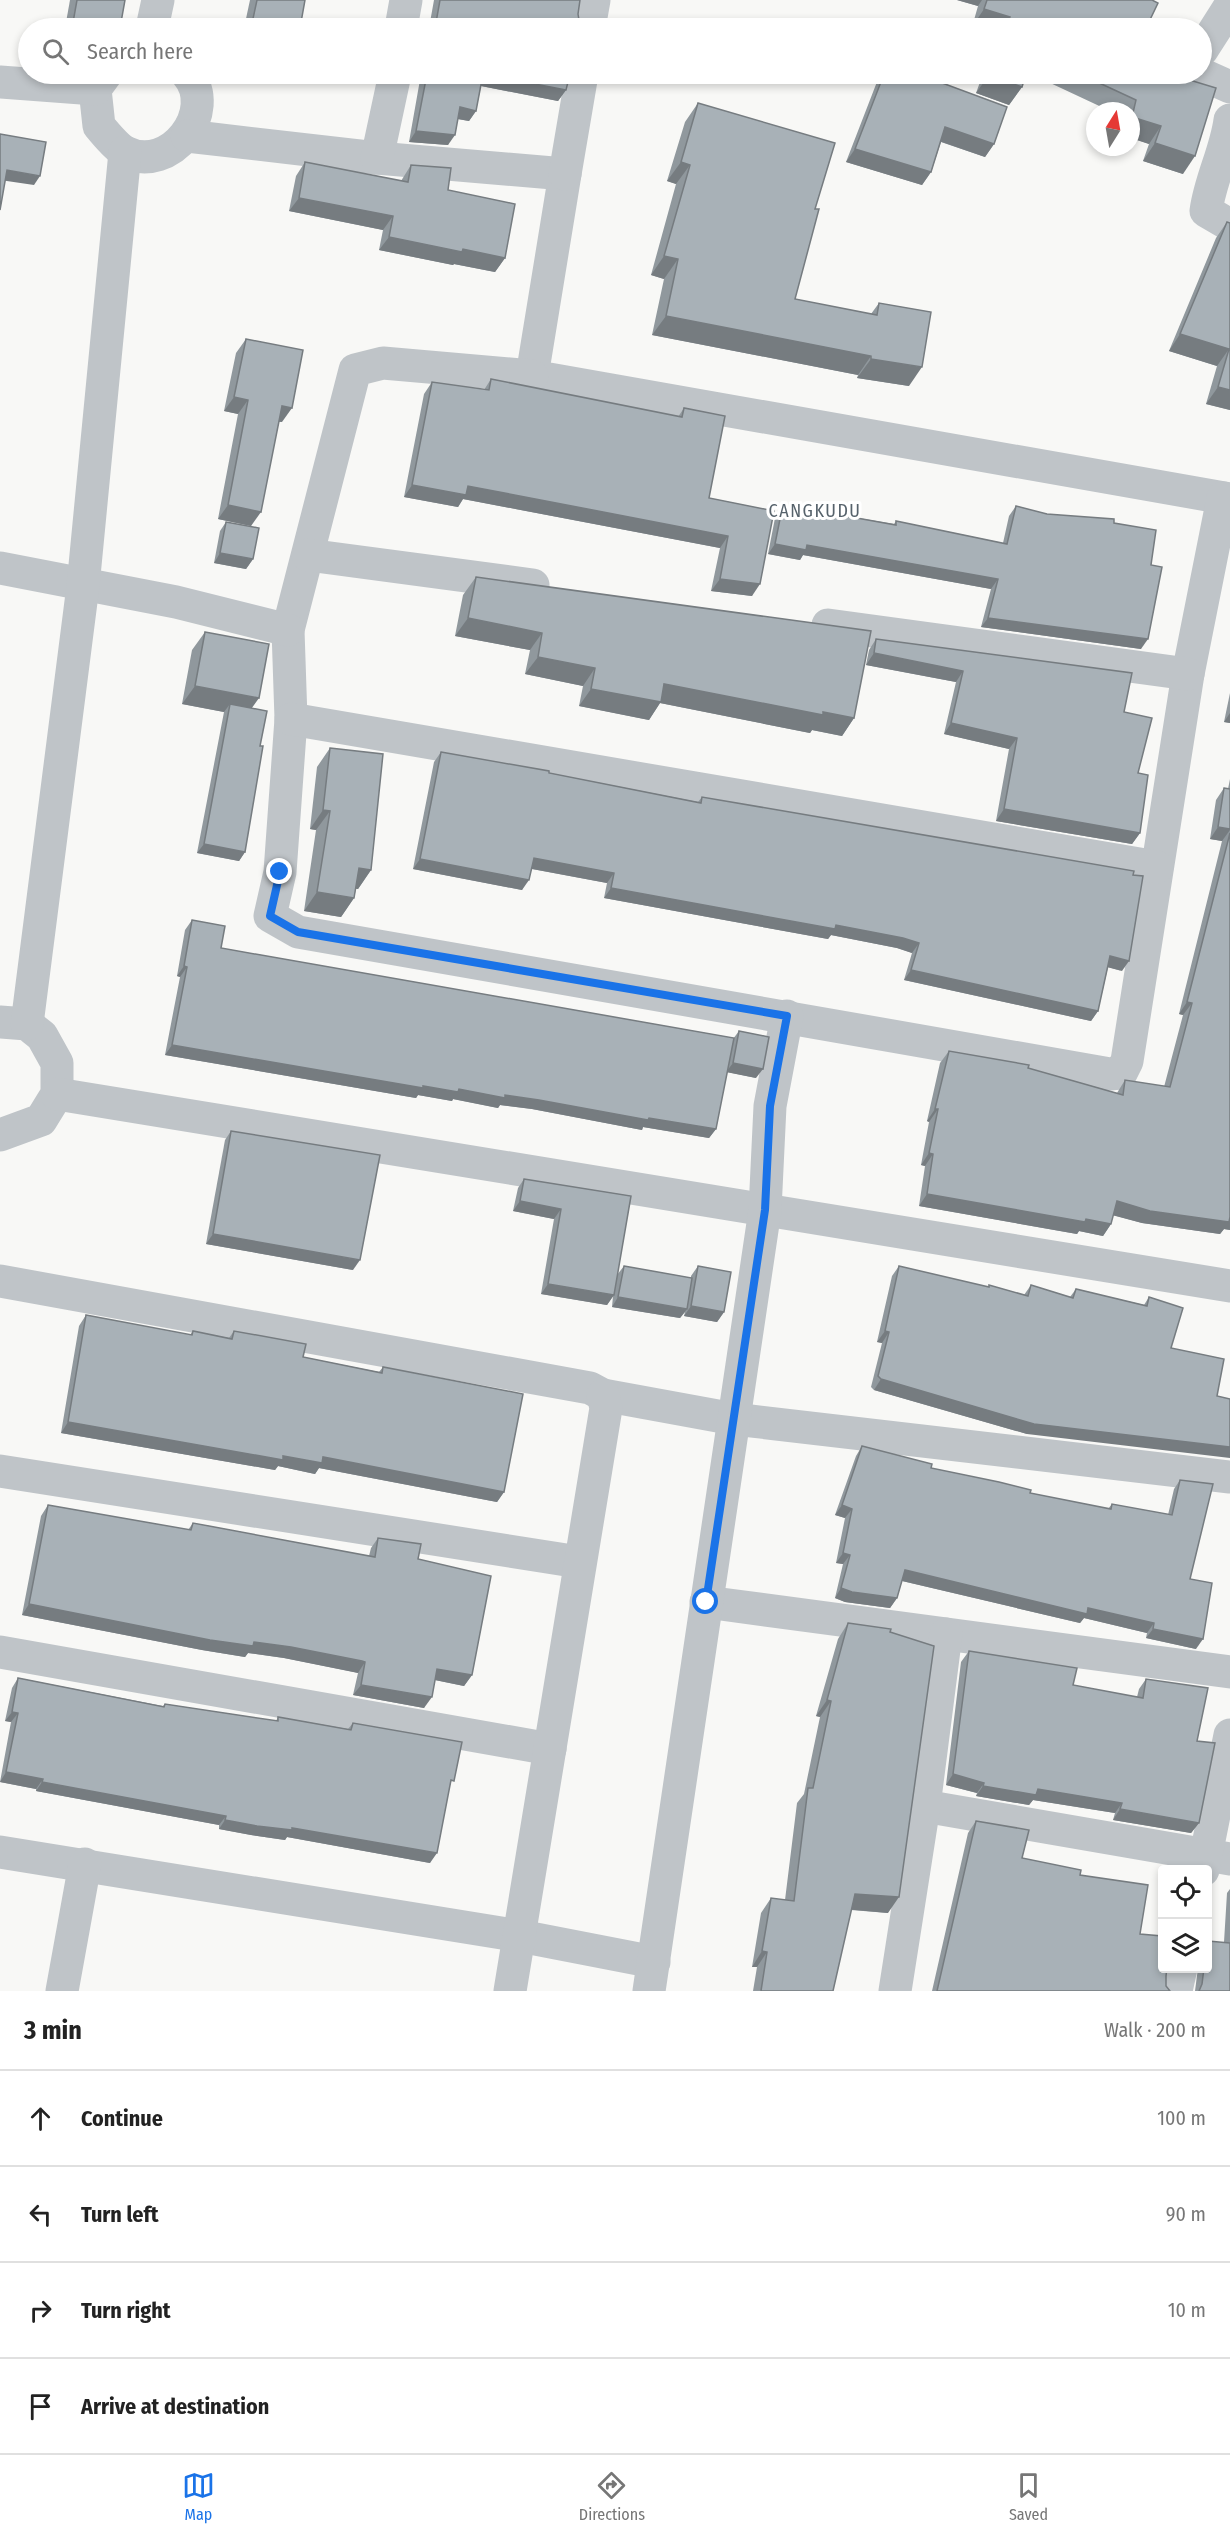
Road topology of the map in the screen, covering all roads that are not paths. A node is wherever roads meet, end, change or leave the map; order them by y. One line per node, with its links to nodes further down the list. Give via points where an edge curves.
1 (158, 0): 5 (street)
2 (406, 0): 6 (street)
3 (594, 0): 7 (street)
4 (1230, 6): 8 (street)
5 (154, 18)
6 (403, 18)
7 (591, 18)
8 (1212, 35)
9 (1212, 79): 16 (street)
10 (0, 82): 11 (street)
11 (18, 82)
12 (101, 84): 19 (street, via 99,126)
13 (194, 84): 18 (street, via 198,109)
14 (392, 84): 20 (street)
15 (580, 84): 21 (street)
16 (1230, 87)
17 (1230, 120): 22 (street, via 1206,211)
18 (187, 136): 19 (street, via 169,150 147,156); 20 (street)
19 (125, 152): 27 (street)
20 (377, 158): 21 (street)
21 (564, 174): 23 (street)
22 (1230, 225)
23 (532, 376): 24 (street); 25 (street, via 383,363 355,370)
24 (1226, 499): 31 (street)
25 (308, 555): 28 (street); 30 (street)
26 (0, 568): 27 (street)
27 (83, 586): 30 (street, via 176,602); 35 (street)
28 (566, 590)
29 (801, 621): 31 (street)
30 (288, 630): 32 (street)
31 (1188, 674): 33 (street)
32 (291, 719): 33 (street); 34 (street, via 280,872 270,916 298,932)
33 (1157, 867): 34 (street, via 1127,1061 1121,1073)
34 (787, 1016): 38 (street, via 770,1106)
35 (14, 1023): 36 (street, via 42,1036 57,1063)
36 (57, 1094): 37 (street, via 41,1120); 38 (street)
37 (1, 1142)
38 (765, 1210): 40 (street); 42 (street)
39 (0, 1281): 41 (street, via 590,1388)
40 (1230, 1286)
41 (603, 1395): 42 (street); 45 (street, via 606,1408)
42 (734, 1419): 44 (street); 46 (street)
43 (0, 1471): 45 (street)
44 (1230, 1477)
45 (579, 1562): 51 (street)
46 (706, 1602): 47 (street); 58 (street)
47 (946, 1634): 49 (street); 52 (street)
48 (0, 1652): 51 (street)
49 (1230, 1672)
50 (1230, 1735): 54 (street)
51 (550, 1749): 56 (street)
52 (924, 1806): 54 (street); 59 (street)
53 (0, 1852): 55 (street)
54 (1213, 1861)
55 (85, 1864): 56 (street); 60 (street)
56 (520, 1936): 58 (street); 61 (street)
57 (1180, 1973): 62 (street)
58 (652, 1976)
59 (901, 1990)
60 (62, 1991)
61 (510, 1991)
62 (1176, 1991)

